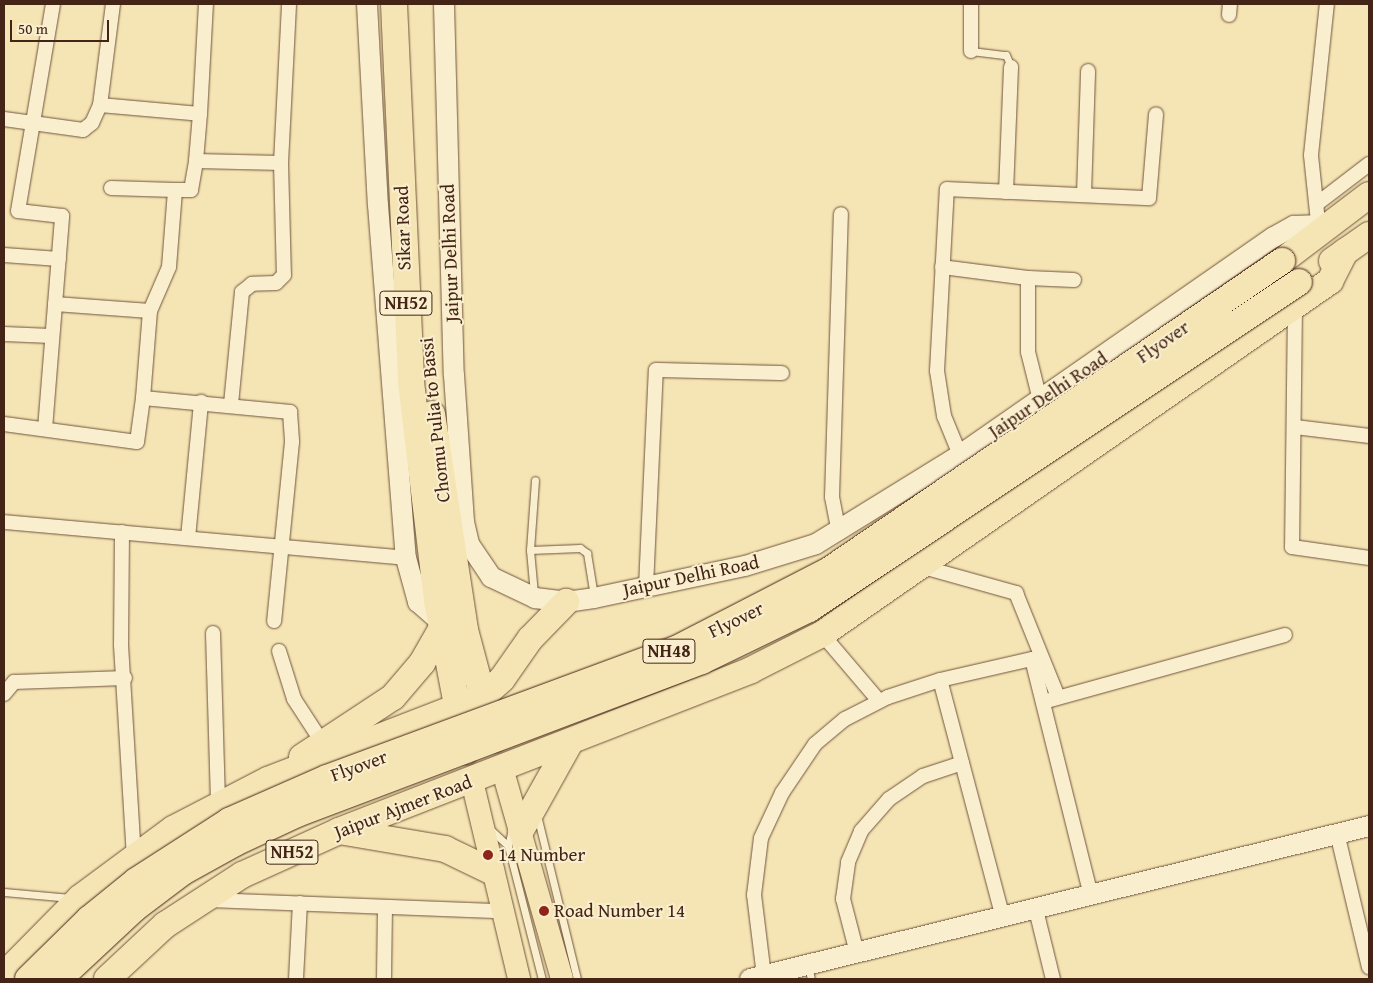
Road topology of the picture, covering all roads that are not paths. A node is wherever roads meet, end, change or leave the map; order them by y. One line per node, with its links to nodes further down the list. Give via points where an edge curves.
1 (53, 4): 18 (street)
2 (113, 4): 14 (street)
3 (206, 4): 15 (street)
4 (289, 4): 20 (street)
5 (367, 4): 57 (main road, via 378,205)
6 (394, 4): 64 (highway, Sikar Road / NH52, via 411,382)
7 (412, 4): 74 (highway, Chomu Pulia to Bassi / NH52, via 426,356 449,536)
8 (444, 4): 61 (main road, Jaipur Delhi Road, via 454,375 464,522 469,544 492,577)
9 (971, 4): 11 (street)
10 (1327, 4): 28 (street, via 1311,155)
11 (971, 51): 12 (lane, via 1006,56)
12 (1011, 67): 24 (street)
13 (1088, 71): 25 (street)
14 (100, 105): 15 (street); 18 (street, via 92,123 82,130)
15 (200, 114): 19 (street)
16 (1156, 114): 25 (street, via 1149,198)
17 (4, 119): 18 (street)
18 (32, 124): 31 (street, via 18,211 62,216)
19 (196, 161): 20 (street); 23 (street, via 191,190)
20 (281, 163): 44 (street, via 284,275 276,284 252,284 242,292)
21 (1369, 164): 28 (street)
22 (111, 188): 23 (street)
23 (175, 190): 37 (street, via 169,267)
24 (1006, 192): 25 (street); 32 (street, via 947,189)
25 (1084, 194)
26 (1369, 196): 28 (highway, Jaipur Delhi Road / NH48)
27 (841, 214): 53 (street, via 832,497)
28 (1321, 216): 42 (main road, Jaipur Delhi Road, via 1294,226 1249,253); 106 (highway, Flyover / NH48, bridge, via 1282,261 828,571 676,648 327,778 229,821 136,881 89,919)
29 (1369, 235): 35 (highway, Flyover / NH48)
30 (4, 256): 31 (street)
31 (59, 259): 36 (street)
32 (942, 267): 33 (street); 49 (street, via 937,371 944,416)
33 (1028, 278): 34 (street); 42 (street, via 1028,352)
34 (1074, 280)
35 (1297, 294): 46 (street); 59 (highway, Jaipur Ajmer Road); 107 (highway, Flyover / NH48, bridge, via 808,609 702,661 297,814 235,843 183,872 134,909)
36 (54, 304): 37 (street); 39 (street)
37 (150, 311): 41 (street)
38 (4, 334): 39 (street)
39 (51, 336): 47 (street)
40 (782, 373): 60 (street, via 656,370)
41 (143, 398): 43 (street); 47 (street, via 137,442)
42 (1040, 400): 49 (main road, Jaipur Delhi Road)
43 (201, 402): 44 (street); 54 (street)
44 (231, 405): 55 (street, via 286,410 293,419)
45 (4, 424): 47 (street)
46 (1296, 427): 48 (street); 58 (street, via 1292,547)
47 (45, 429)
48 (1369, 436)
49 (960, 455): 53 (main road, Jaipur Delhi Road)
50 (535, 480): 56 (lane)
51 (4, 522): 52 (street)
52 (122, 532): 54 (street); 70 (street)
53 (840, 533): 60 (main road, Jaipur Delhi Road, via 745,566)
54 (188, 538): 55 (street)
55 (282, 547): 57 (street); 65 (street)
56 (530, 550): 61 (lane); 62 (lane, via 580,548 587,553)
57 (406, 558): 64 (main road, via 418,602)
58 (1369, 558)
59 (923, 567): 67 (highway, Jaipur Ajmer Road); 73 (street, via 1016,593)
60 (646, 587): 62 (main road, Jaipur Delhi Road)
61 (535, 598): 63 (main road, Jaipur Delhi Road)
62 (594, 598): 63 (main road, Jaipur Delhi Road)
63 (566, 602): 74 (highway, via 530,639 502,679)
64 (440, 617): 77 (highway, NH52); 78 (highway, via 422,663 393,697)
65 (274, 621)
66 (213, 634): 84 (street)
67 (822, 634): 75 (street); 79 (highway, Jaipur Ajmer Road, via 752,670)
68 (1286, 634): 73 (street)
69 (279, 651): 78 (street, via 294,699)
70 (125, 678): 72 (street, via 14,682); 90 (street)
71 (940, 680): 75 (street); 76 (street, via 1032,659); 80 (street)
72 (4, 694)
73 (1058, 697): 76 (street)
74 (481, 698): 77 (highway); 81 (highway, NH52)
75 (880, 701): 105 (street, via 845,719 815,744 782,793 761,838 754,895)
76 (1043, 702): 93 (street)
77 (457, 707): 82 (highway); 83 (highway, NH52)
78 (322, 742): 82 (highway)
79 (568, 744): 81 (highway, Jaipur Ajmer Road); 86 (highway)
80 (962, 763): 100 (street); 101 (street, via 923,776 889,799 861,831 848,862 843,899)
81 (502, 768): 83 (highway, Jaipur Ajmer Road / NH52); 86 (main road)
82 (268, 780): 84 (highway)
83 (472, 780): 85 (main road); 88 (highway, Jaipur Ajmer Road / NH52)
84 (218, 804): 90 (highway)
85 (480, 820): 86 (lane); 91 (main road)
86 (520, 823): 112 (lane); 113 (main road); 114 (lane)
87 (1369, 826): 89 (main road)
88 (339, 831): 91 (highway, via 445,849); 95 (highway, Jaipur Ajmer Road / NH52, via 242,875)
89 (1337, 834): 93 (main road); 102 (street)
90 (134, 855): 94 (highway)
91 (490, 871): 99 (main road)
92 (4, 892): 94 (lane)
93 (1091, 896): 98 (main road)
94 (80, 898): 104 (highway)
95 (201, 899): 96 (street); 108 (highway, Jaipur Ajmer Road / NH52, via 165,925)
96 (300, 903): 97 (street); 109 (street)
97 (385, 907): 99 (street); 110 (street)
98 (1036, 910): 100 (main road); 115 (street)
99 (500, 911): 111 (main road)
100 (1003, 918): 101 (main road)
101 (857, 953): 103 (main road)
102 (1369, 967)
103 (809, 972): 105 (main road)
104 (4, 975)
105 (757, 978)
106 (28, 979)
107 (59, 979)
108 (106, 979)
109 (296, 979)
110 (384, 979)
111 (520, 979)
112 (542, 979)
113 (562, 979)
114 (577, 979)
115 (1052, 979)

